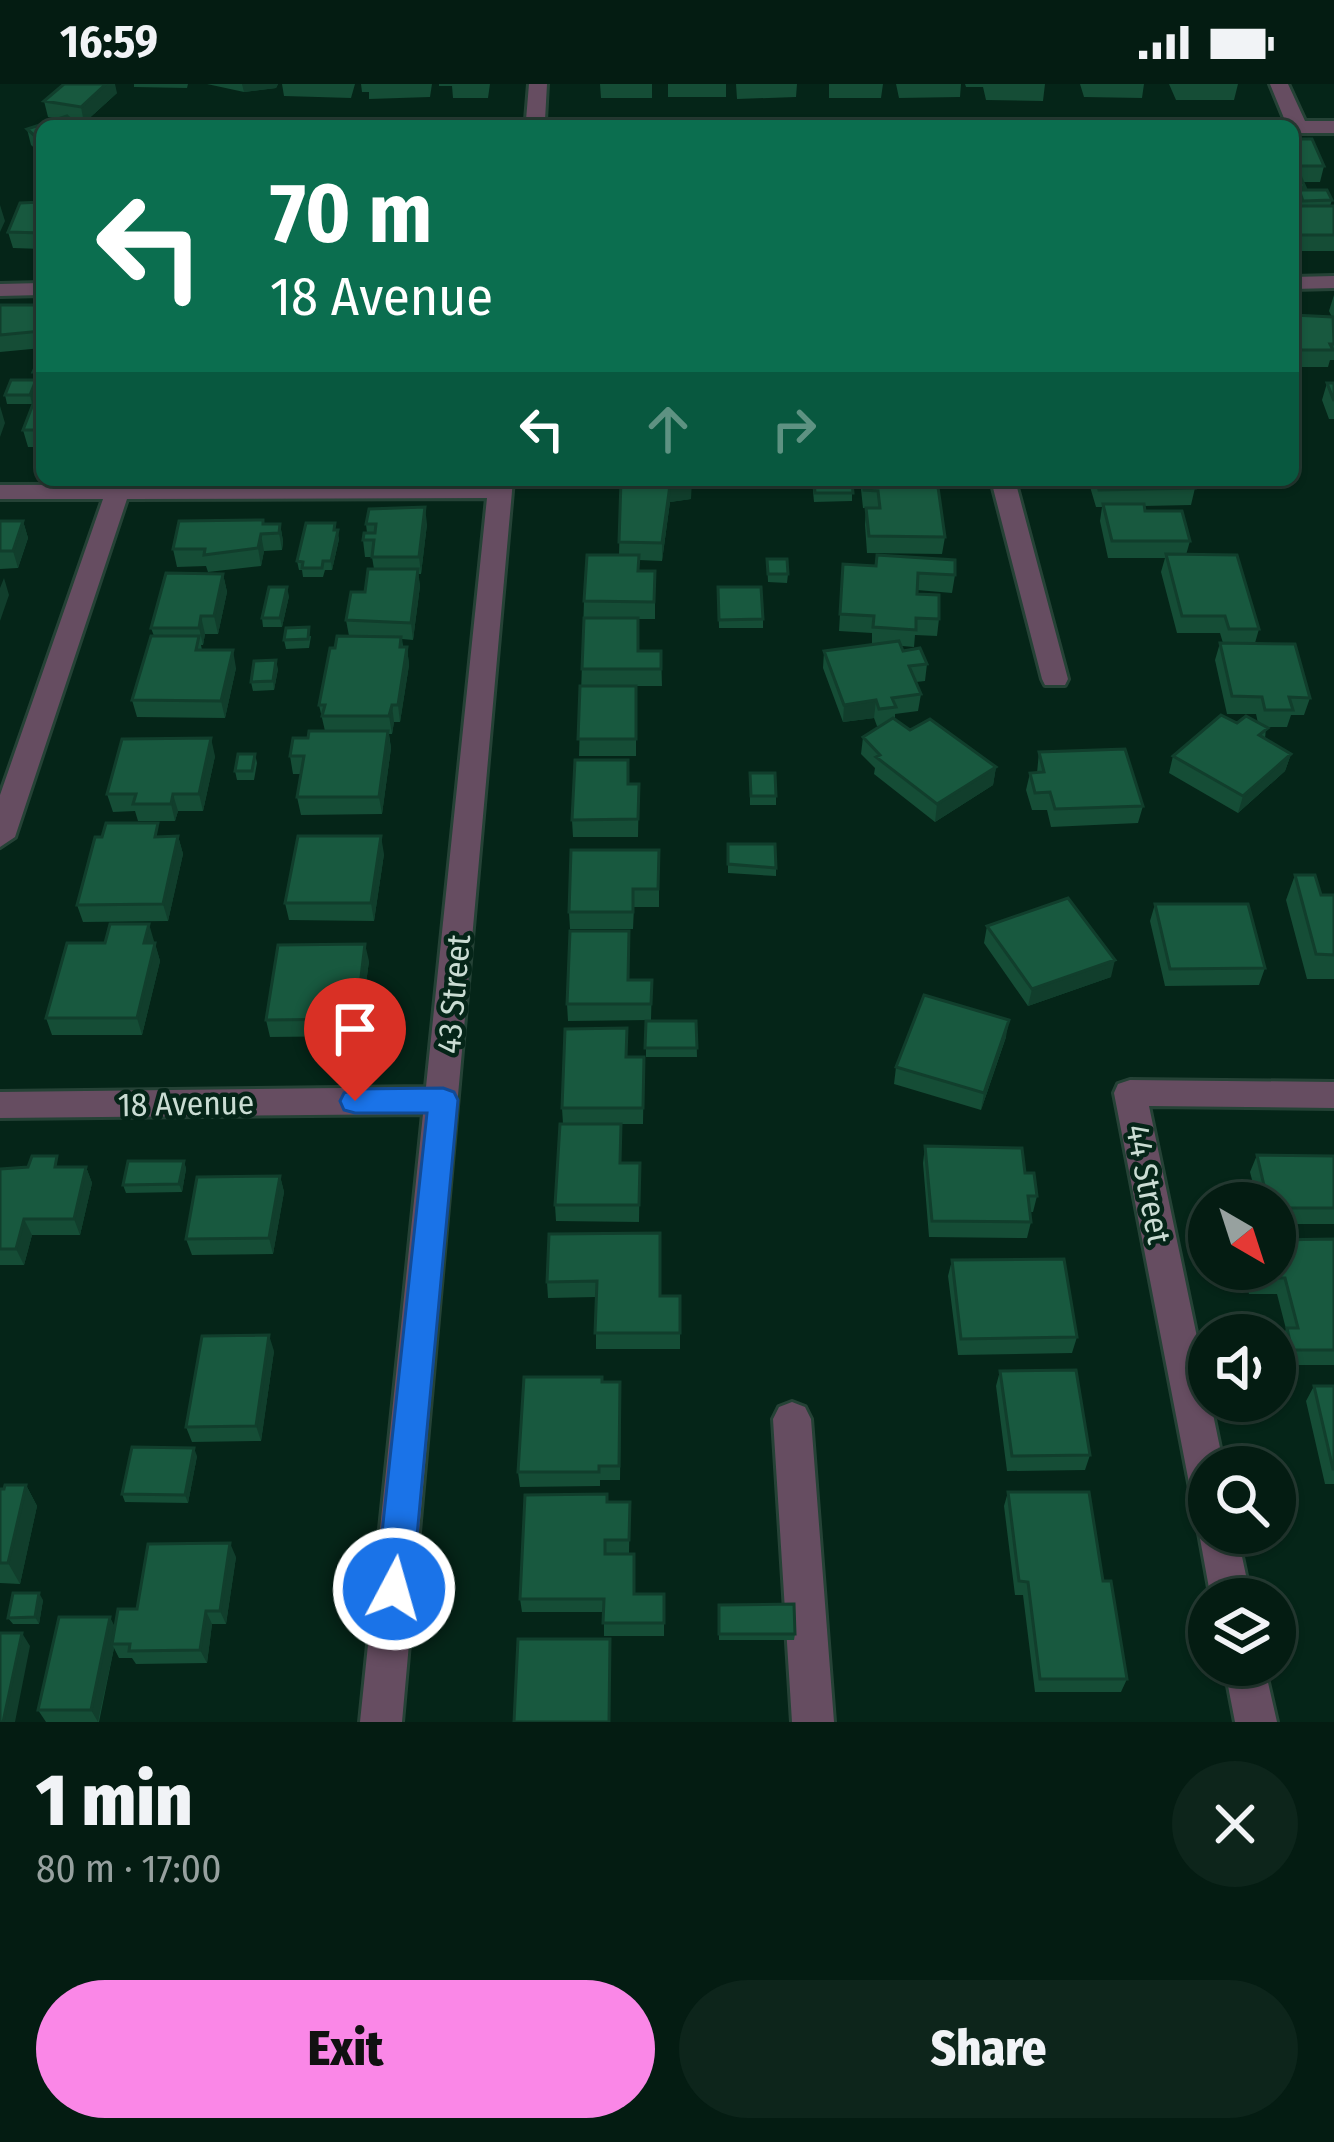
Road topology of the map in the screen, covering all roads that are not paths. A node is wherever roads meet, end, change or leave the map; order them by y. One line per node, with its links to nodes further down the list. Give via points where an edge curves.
1 (538, 84): 3 (street)
2 (1279, 84): 4 (street)
3 (535, 120)
4 (1288, 120)
5 (1299, 127): 6 (street)
6 (1334, 127)
7 (1299, 283): 8 (street)
8 (1334, 283)
9 (36, 289): 10 (street)
10 (0, 290)
11 (501, 486): 13 (street); 18 (street, 43 Street)
12 (1005, 486): 15 (street)
13 (118, 490): 14 (street); 16 (street)
14 (0, 492)
15 (1055, 679)
16 (0, 837)
17 (1334, 1095): 21 (street, 44 Street, via 1130,1093)
18 (443, 1100): 19 (street, 18 Avenue); 23 (street, 43 Street)
19 (0, 1105)
20 (792, 1419): 24 (street)
21 (1201, 1446)
22 (1248, 1686): 25 (street)
23 (381, 1722)
24 (813, 1722)
25 (1256, 1722)

